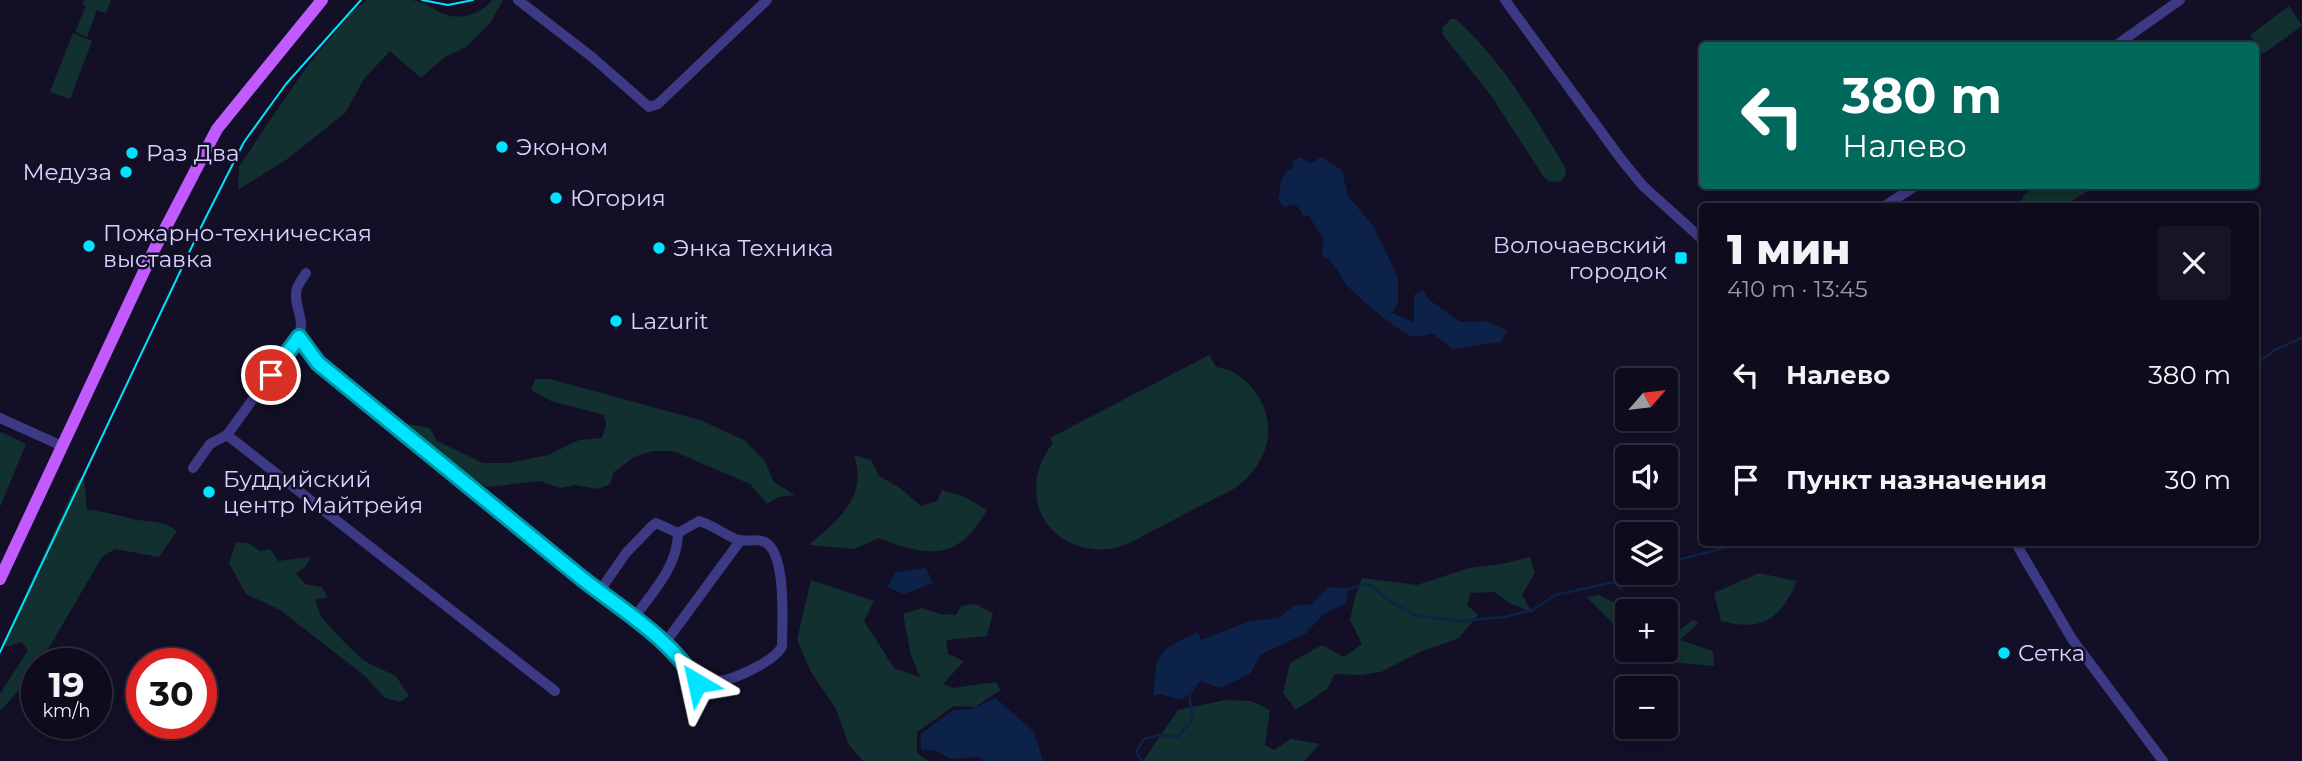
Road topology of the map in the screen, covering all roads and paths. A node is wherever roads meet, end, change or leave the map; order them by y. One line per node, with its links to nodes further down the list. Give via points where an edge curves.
1 (322, 0): 16 (main road, via 217,129)
2 (518, 0): 7 (street, via 649,107 658,104)
3 (747, 0): 7 (street)
4 (767, 0): 7 (street)
5 (1505, 0): 11 (street, via 1643,186)
6 (2180, 0): 8 (street)
7 (757, 10)
8 (2121, 42)
9 (1910, 189): 10 (street)
10 (1890, 203)
11 (1699, 236)
12 (306, 273): 13 (street, via 297,287 302,317)
13 (299, 337): 15 (street); 22 (street, via 318,363)
14 (0, 418): 16 (street)
15 (227, 435): 17 (street, via 210,444); 25 (street)
16 (62, 446): 21 (main road)
17 (193, 468)
18 (673, 531): 19 (street, via 699,521); 22 (street, via 656,523 651,527); 23 (street, via 678,544 665,576)
19 (740, 541): 24 (street); 24 (street, via 766,542 780,565 780,652 726,680 697,683)
20 (2017, 546): 26 (street, via 2072,639)
21 (0, 579)
22 (599, 592): 23 (street)
23 (634, 619): 24 (street)
24 (665, 643)
25 (555, 691)
26 (2163, 761)

